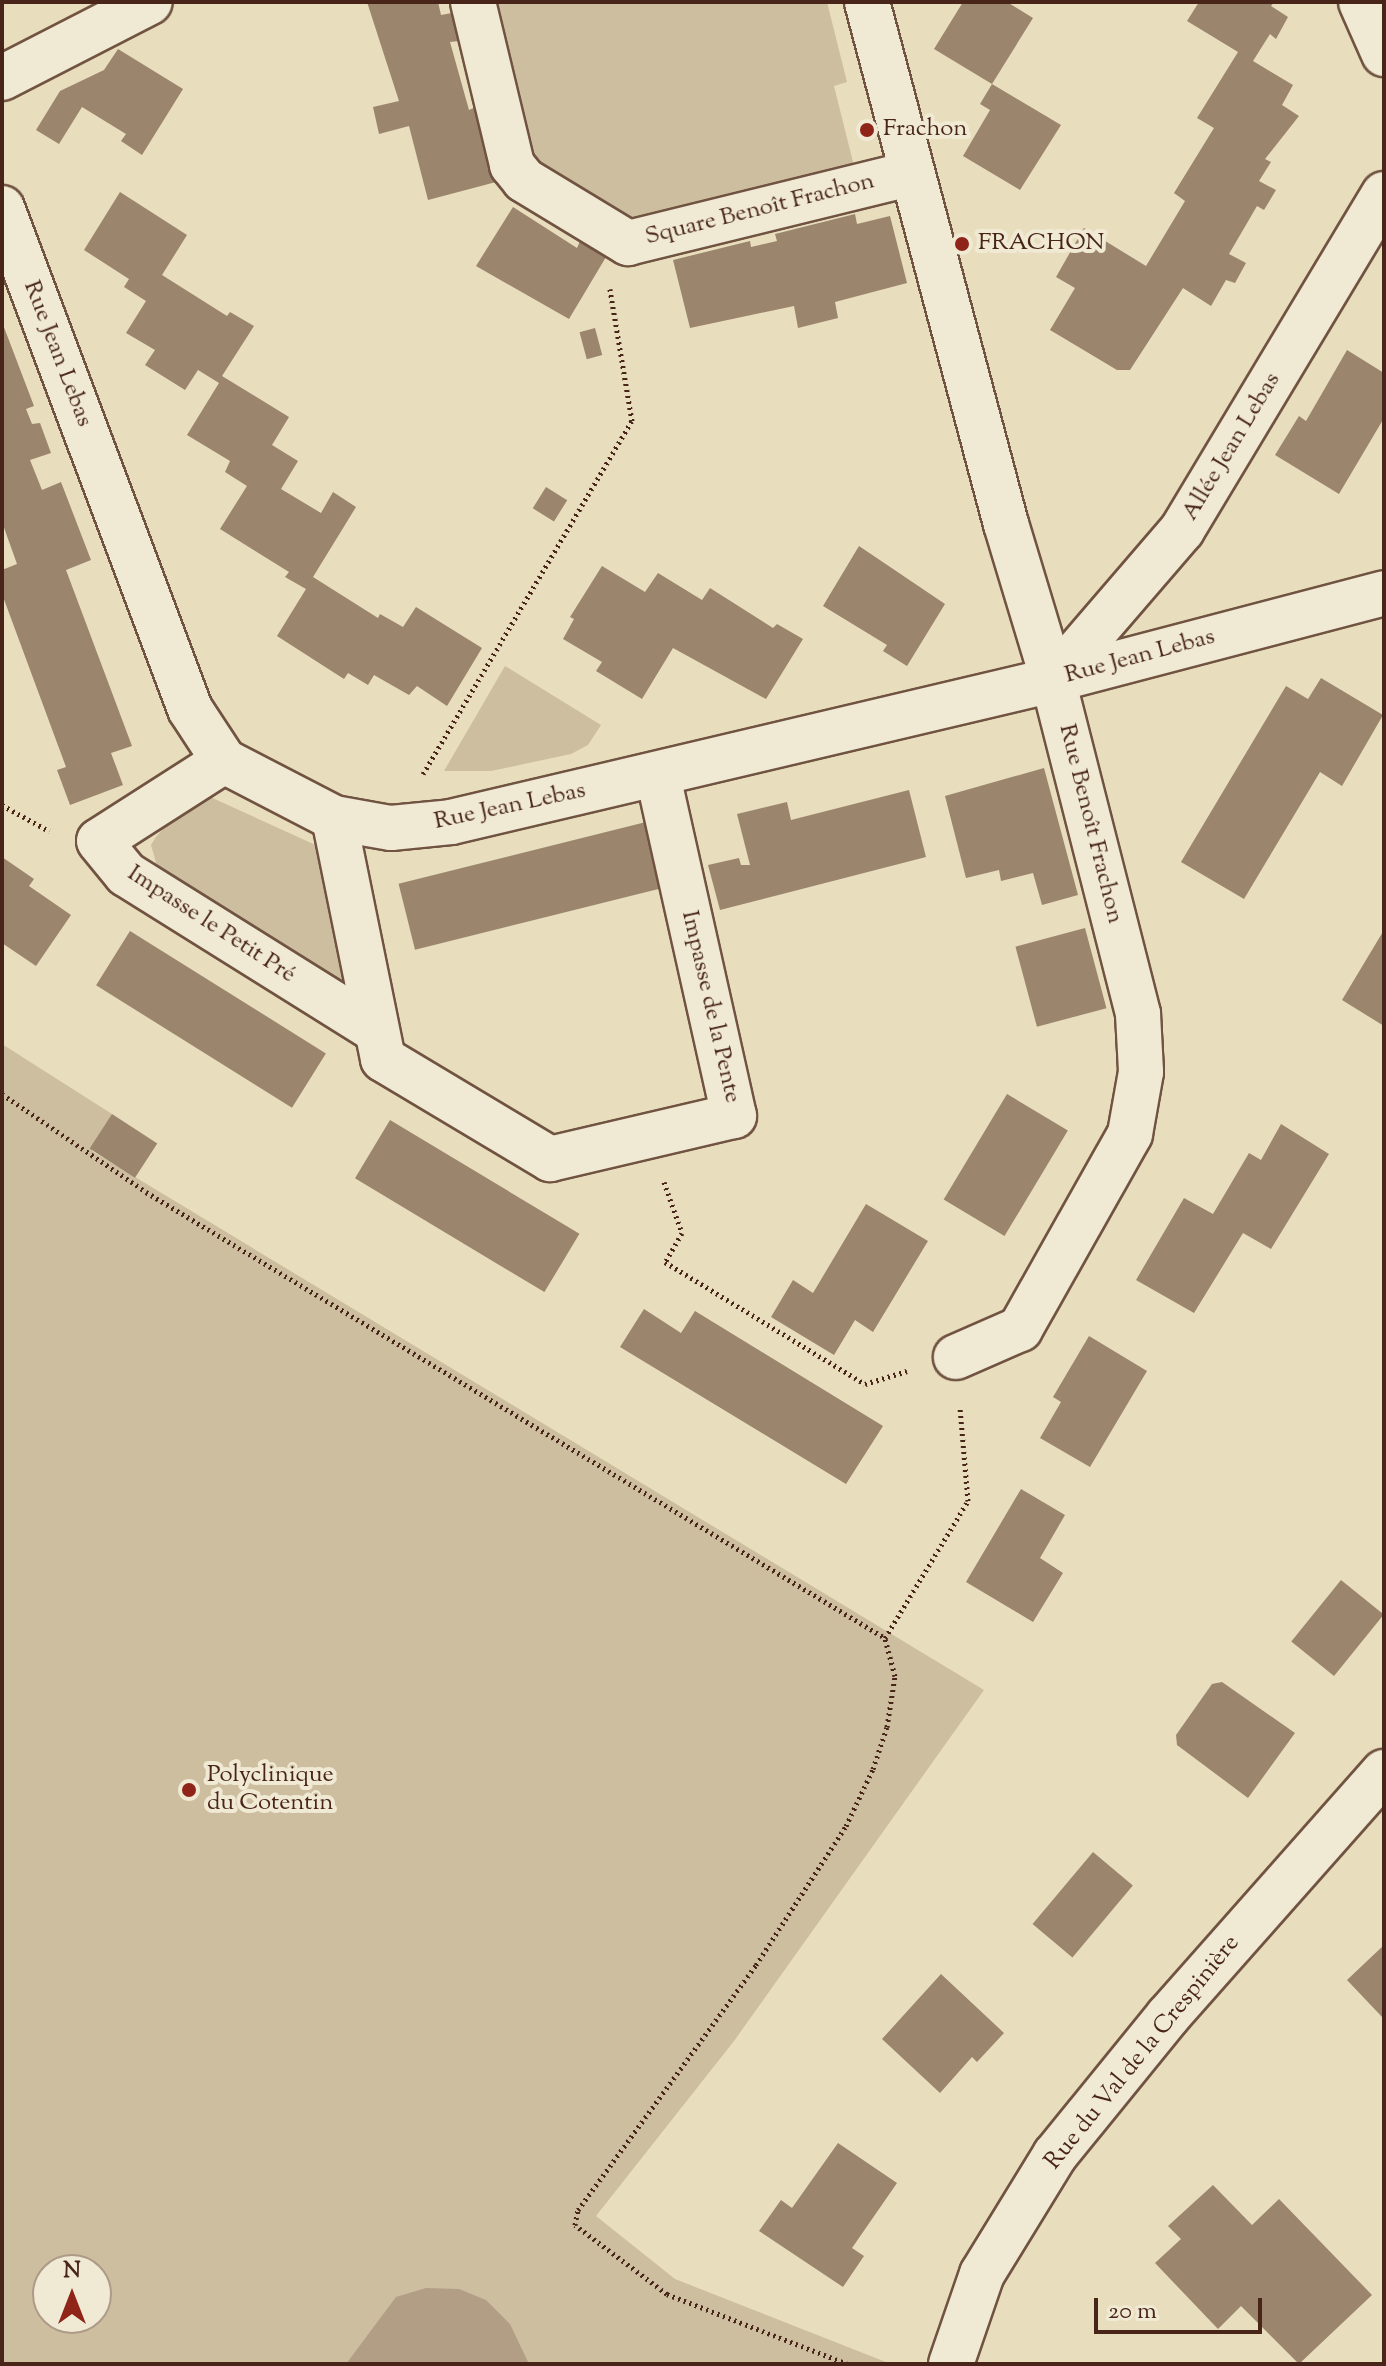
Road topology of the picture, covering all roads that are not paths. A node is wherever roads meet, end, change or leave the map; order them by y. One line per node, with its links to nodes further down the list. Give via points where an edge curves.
1 (150, 2): 6 (street)
2 (473, 2): 7 (street, Square Benoît Frachon, via 512,165 524,180 628,243)
3 (867, 2): 7 (street, Rue Benoît Frachon)
4 (1361, 2): 5 (street)
5 (1384, 54)
6 (2, 78)
7 (912, 173): 11 (street, Rue Benoît Frachon)
8 (1384, 194): 11 (street, Allée Jean Lebas, via 1182,530)
9 (2, 208): 12 (street, Rue Jean Lebas, via 190,709)
10 (1384, 593): 11 (street, Rue Jean Lebas)
11 (1053, 680): 13 (street, Rue Jean Lebas); 16 (street, Rue Benoît Frachon, via 1138,1014 1141,1072 1130,1134 1020,1329)
12 (224, 761): 14 (street, Rue Jean Lebas); 15 (street, Impasse le Petit Pré, via 99,841 126,874)
13 (658, 775): 14 (street, Rue Jean Lebas, via 451,822 391,828); 15 (street, Impasse de la Pente, via 734,1116 550,1159 383,1059)
14 (334, 818): 15 (street, Impasse de la Pente)
15 (374, 1029)
16 (956, 1357)
17 (1384, 1772): 18 (street, Rue du Val de la Crespinière, via 1168,2016 1055,2155 982,2274)
18 (951, 2364)

